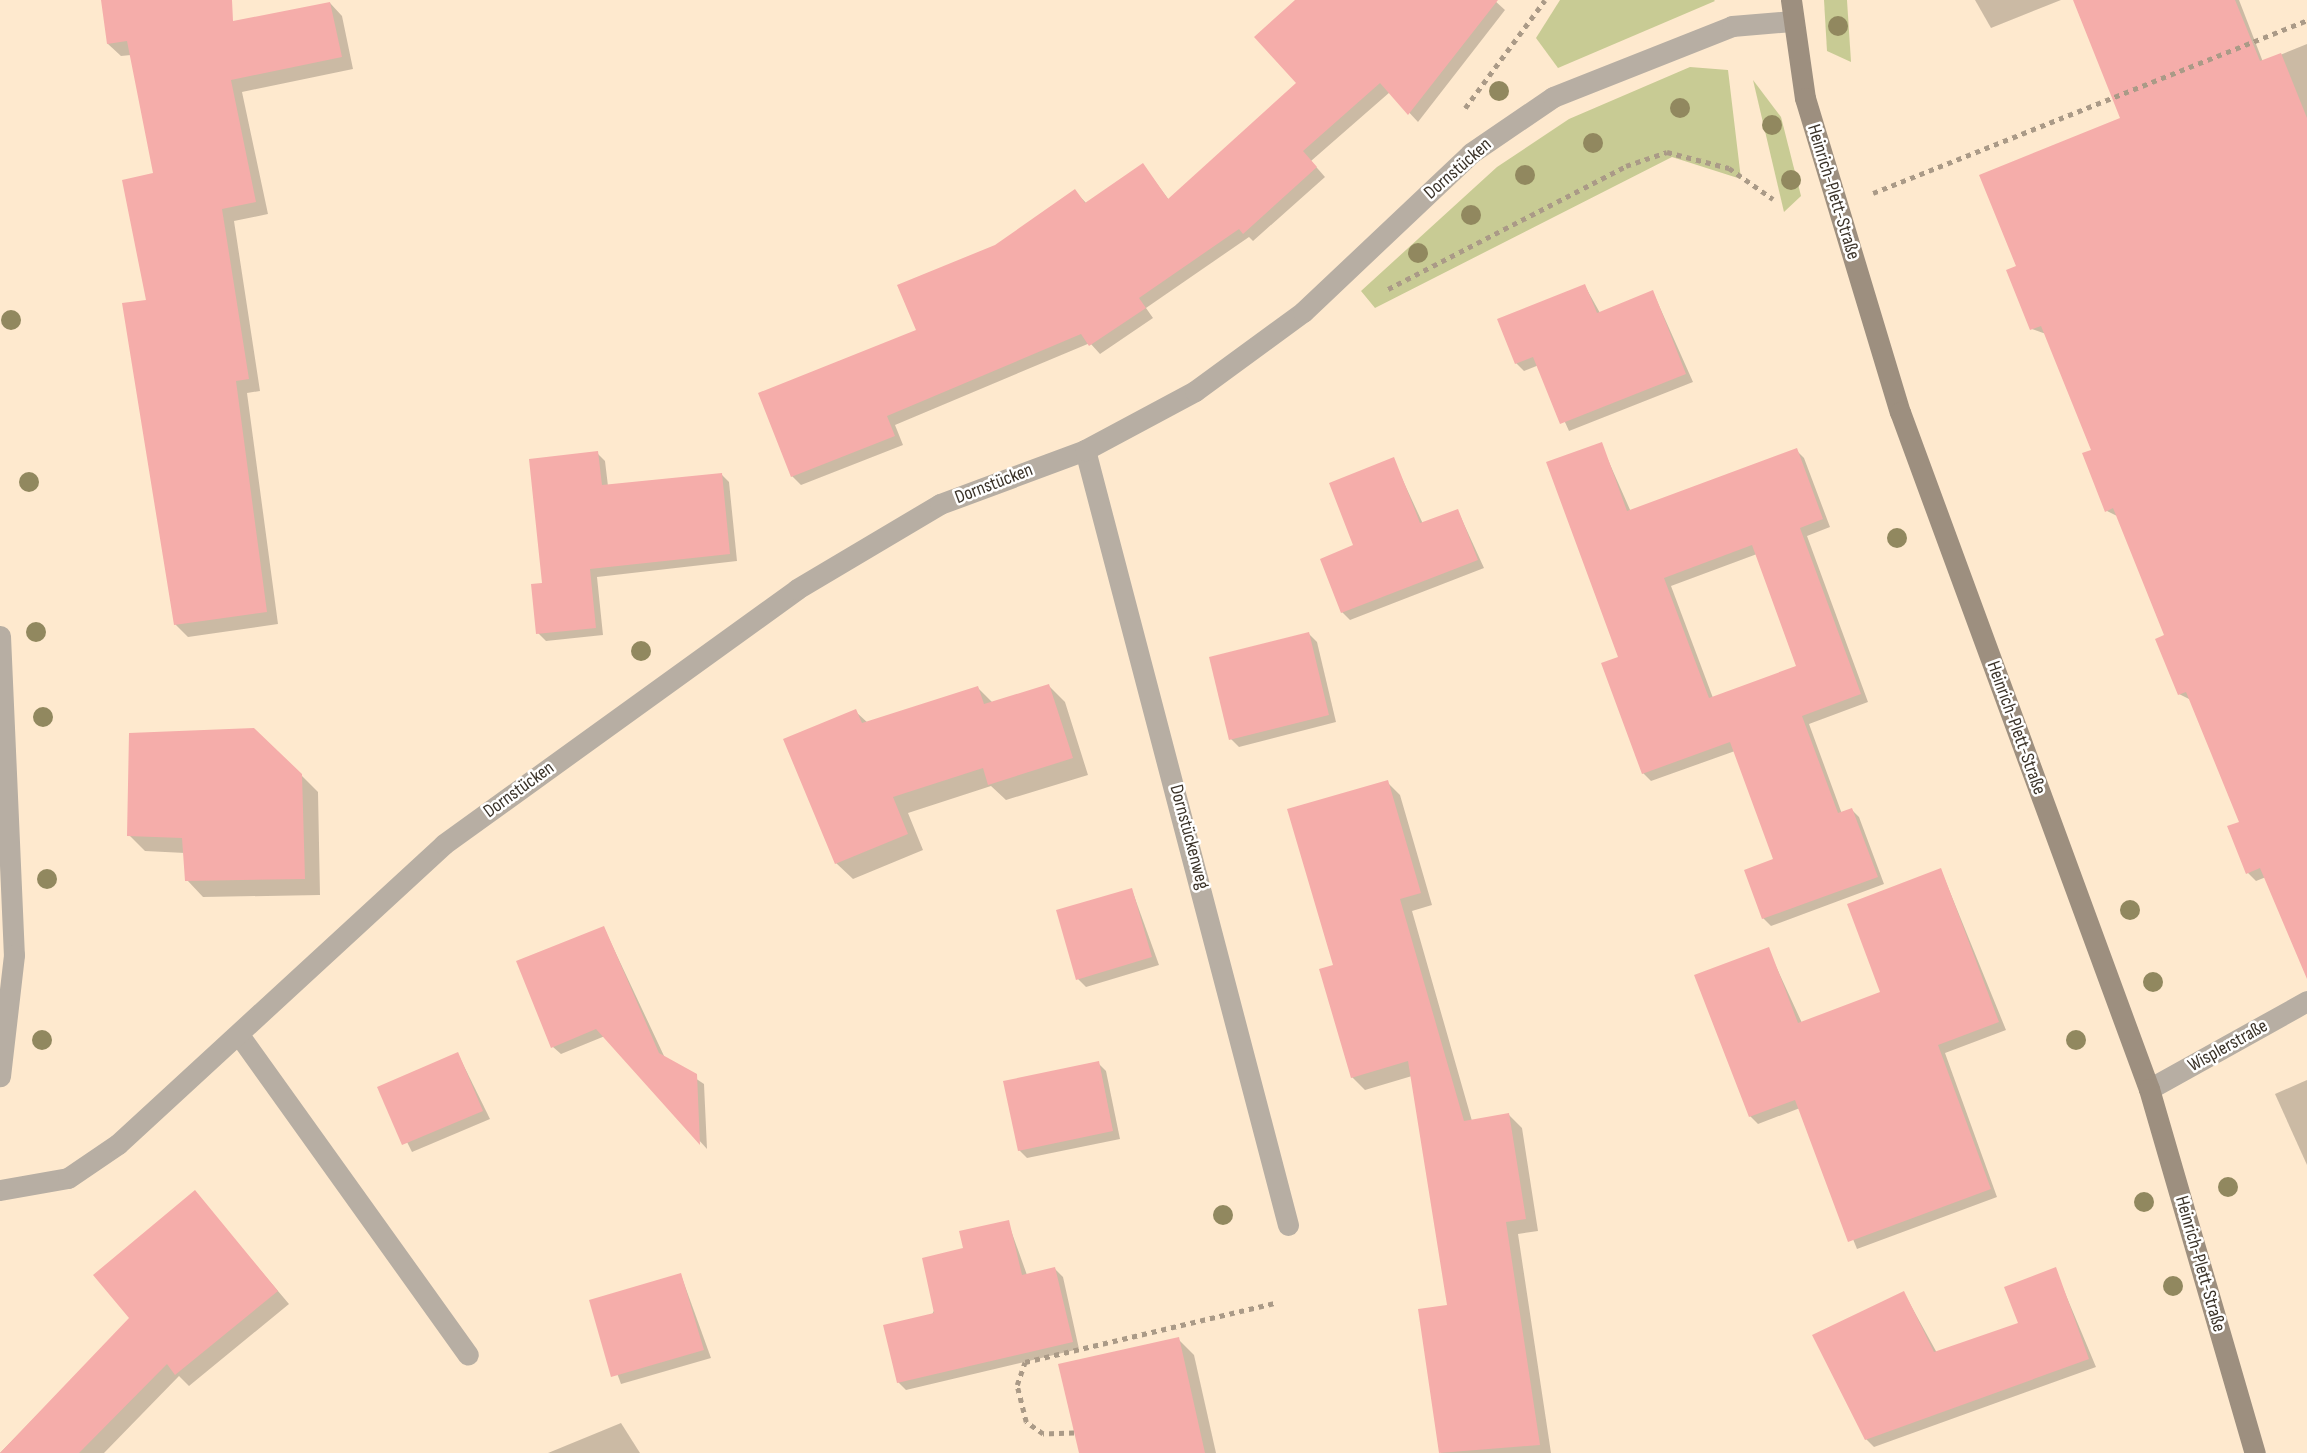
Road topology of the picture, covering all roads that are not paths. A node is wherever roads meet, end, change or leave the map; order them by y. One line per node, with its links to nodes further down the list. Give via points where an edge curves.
1 (1791, 10): 2 (street, Dornstücken, via 1732,26 1553,97 1471,153 1303,312 1195,391); 7 (street, Heinrich-Plett-Straße, via 1805,98 1900,412)
2 (1085, 450): 5 (street, Dornstücken, via 940,504 797,589 444,844); 9 (street, Dornstückenweg)
3 (0, 636): 6 (street, via 14,955)
4 (2307, 1001): 7 (street, Wisplerstraße)
5 (239, 1035): 8 (street, Dornstücken, via 118,1144 68,1178); 10 (street)
6 (0, 1076)
7 (2149, 1089): 11 (street, Heinrich-Plett-Straße)
8 (0, 1190)
9 (1288, 1225)
10 (468, 1355)
11 (2255, 1453)

